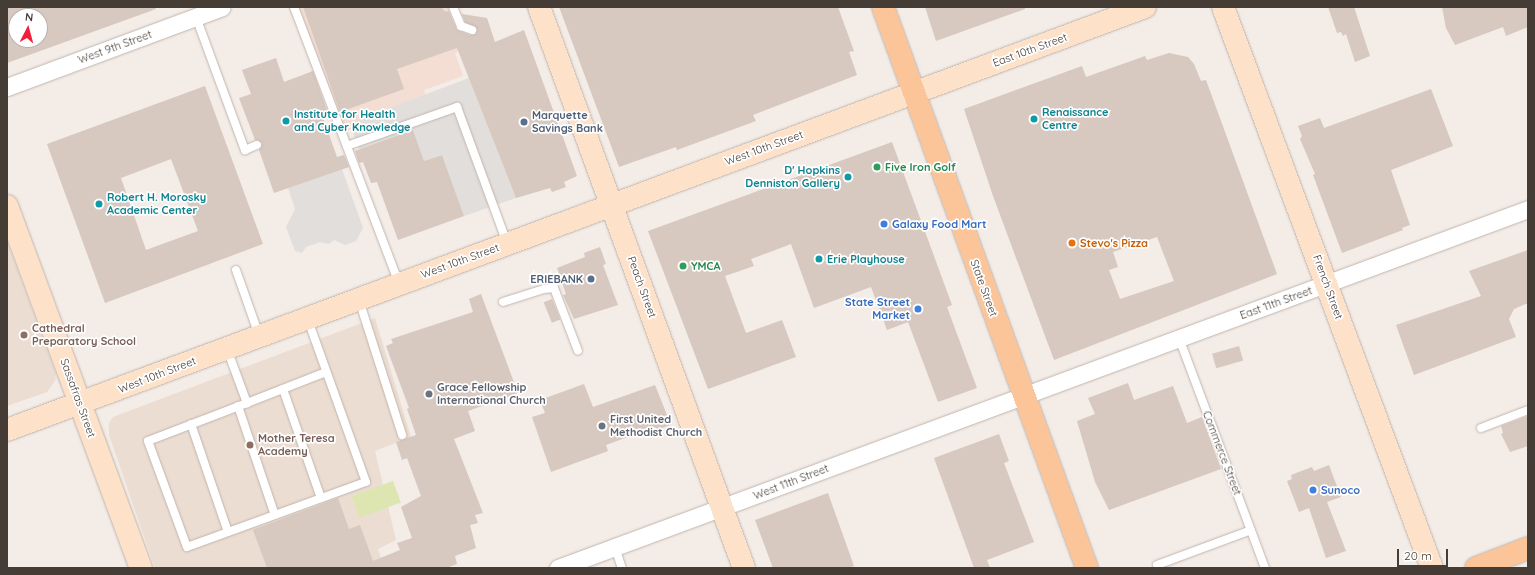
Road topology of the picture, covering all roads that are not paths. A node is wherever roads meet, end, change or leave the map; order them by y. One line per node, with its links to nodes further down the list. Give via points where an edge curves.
1 (222, 7): 8 (street, West 9th Street)
2 (294, 7): 13 (lane)
3 (453, 7): 9 (lane, via 461,26)
4 (539, 7): 14 (street, Peach Street)
5 (883, 7): 11 (main road, State Street)
6 (1145, 7): 11 (street, East 10th Street)
7 (1223, 7): 20 (street, French Street)
8 (196, 17): 10 (street, West 9th Street); 12 (lane, via 245,150)
9 (472, 30)
10 (7, 87)
11 (914, 93): 14 (street, West 10th Street); 30 (main road, State Street)
12 (257, 145)
13 (347, 146): 17 (lane, via 457,107); 19 (lane)
14 (612, 204): 17 (street, West 10th Street); 40 (street, Peach Street)
15 (7, 206): 31 (street, Sassafras Street)
16 (1528, 209): 20 (street, East 11th Street)
17 (507, 243): 19 (street, West 10th Street)
18 (236, 270): 24 (lane)
19 (399, 284): 21 (street, West 10th Street)
20 (1327, 284): 25 (street, East 11th Street); 53 (street, French Street)
21 (359, 299): 23 (street, West 10th Street); 38 (lane)
22 (503, 302): 27 (lane, via 554,288)
23 (307, 318): 24 (street, West 10th Street); 28 (lane)
24 (260, 336): 26 (street, West 10th Street)
25 (1179, 338): 30 (street, East 11th Street); 42 (lane, Commerce Street)
26 (227, 348): 31 (street, West 10th Street); 32 (lane)
27 (578, 351)
28 (326, 372): 29 (lane); 39 (lane, via 366,482)
29 (283, 389): 32 (lane); 39 (lane)
30 (1023, 395): 40 (street, West 11th Street); 51 (main road, State Street)
31 (80, 403): 37 (street, West 10th Street); 47 (street, Sassafras Street)
32 (247, 403): 33 (lane)
33 (238, 406): 35 (lane); 41 (lane)
34 (1528, 410): 36 (lane)
35 (191, 424): 43 (lane); 43 (lane, via 148,441 187,547)
36 (1482, 428)
37 (7, 430)
38 (402, 435)
39 (321, 498): 41 (lane)
40 (722, 508): 44 (street, West 11th Street); 50 (street, Peach Street)
41 (275, 515): 43 (lane)
42 (1251, 530): 46 (lane); 52 (lane, Commerce Street)
43 (228, 532)
44 (615, 547): 48 (street, West 11th Street); 49 (lane)
45 (1528, 548): 54 (main road)
46 (1157, 565)
47 (141, 568)
48 (558, 568)
49 (622, 568)
50 (744, 568)
51 (1087, 568)
52 (1265, 568)
53 (1432, 568)
54 (1476, 568)

